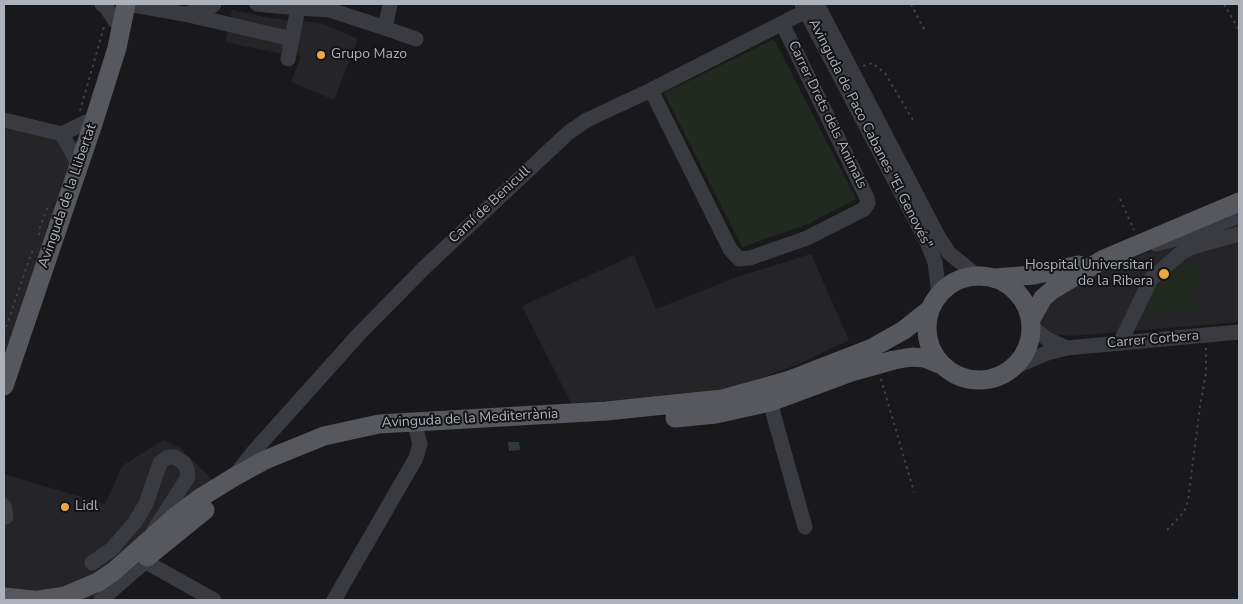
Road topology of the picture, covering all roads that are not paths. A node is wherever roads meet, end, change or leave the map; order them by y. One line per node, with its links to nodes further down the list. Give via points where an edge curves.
1 (102, 4): 9 (street)
2 (127, 4): 8 (street); 33 (main road, Avinguda de la Llibertat, via 117,48)
3 (214, 4): 8 (street)
4 (257, 4): 7 (street)
5 (390, 4): 11 (street)
6 (808, 6): 10 (street, Camí de Benicull); 24 (street, Avinguda de Paco Cabanes "El Genovés", via 852,72 939,238 949,253); 25 (street, Avinguda de Paco Cabanes "El Genovés", via 928,244 935,262)
7 (298, 8): 11 (street, via 330,10); 12 (street)
8 (184, 14): 12 (street)
9 (112, 16): 16 (main road, Avinguda de la Llibertat)
10 (782, 23): 15 (street, Camí de Benicull); 15 (street, Carrer Drets dels Animals, via 868,198 864,209 807,238 739,260 730,249)
11 (385, 28): 13 (street)
12 (292, 39): 14 (street)
13 (416, 39)
14 (288, 59)
15 (651, 90): 36 (street, Camí de Benicull, via 587,120 557,143 360,333)
16 (83, 118): 18 (street); 19 (main road, Avinguda de la Llibertat)
17 (4, 120): 18 (street)
18 (62, 134): 19 (street)
19 (75, 158): 31 (main road, Avinguda de la Llibertat)
20 (1239, 202): 23 (main road)
21 (1239, 216): 23 (street, via 1190,235)
22 (1239, 234): 28 (street, via 1192,247 1151,279)
23 (1108, 257): 24 (main road, via 1052,272 1012,278); 26 (main road, via 1052,290 1043,298)
24 (986, 277): 25 (main road, via 963,278 950,285); 26 (main road, via 1008,284 1018,293)
25 (934, 302): 30 (main road, via 926,325 927,337); 36 (main road, Avinguda de la Mediterrània, via 904,330 872,348 787,381 735,396 647,408 362,426 302,444)
26 (1031, 322): 29 (street, Carrer Corbera, via 1046,339); 32 (main road, via 1027,348)
27 (1239, 332): 28 (street, Carrer Corbera)
28 (1120, 343): 29 (street, Carrer Corbera)
29 (1068, 348): 32 (street, Carrer Corbera, via 1046,353)
30 (939, 364): 32 (main road, via 959,377 973,380 988,380); 34 (main road, Avinguda de la Mediterrània, via 912,357 877,364)
31 (4, 365)
32 (1014, 367)
33 (4, 386)
34 (770, 402): 35 (main road, Avinguda de la Mediterrània, via 697,416); 37 (street)
35 (417, 434): 38 (main road, Avinguda de la Mediterrània, via 354,440 301,458 232,492); 47 (street, via 420,444 416,458)
36 (234, 477): 38 (main road, Avinguda de la Mediterrània, via 200,498)
37 (805, 527)
38 (158, 541): 39 (street); 40 (street, via 188,477 184,463 174,457 160,463 150,495 135,522 112,549); 43 (main road, Avinguda de la Mediterrània, via 98,582 65,596); 44 (main road, Avinguda de la Mediterrània, via 121,578)
39 (146, 562): 45 (street); 46 (street)
40 (92, 563)
41 (4, 597): 42 (main road)
42 (34, 600)
43 (39, 600)
44 (81, 600)
45 (101, 600)
46 (214, 600)
47 (334, 600)

